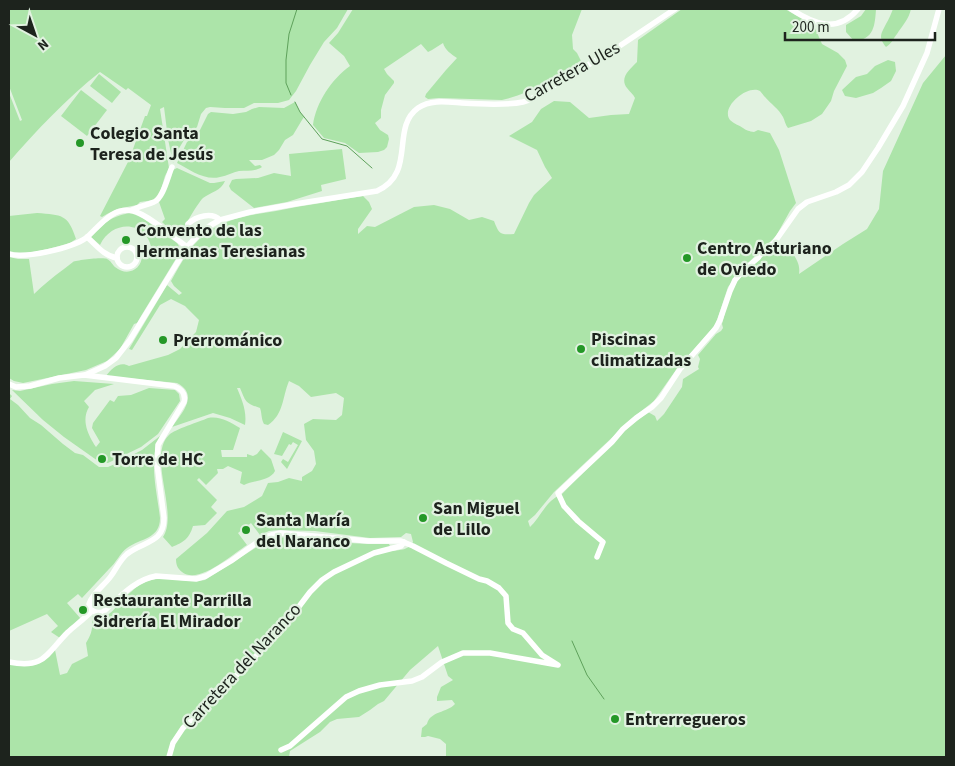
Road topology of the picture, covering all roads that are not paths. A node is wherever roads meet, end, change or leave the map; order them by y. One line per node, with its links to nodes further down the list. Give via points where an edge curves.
1 (675, 9): 7 (street, Carretera Ules, via 614,50 524,102 440,101 417,109 410,116 406,128 396,176 377,191)
2 (791, 9): 3 (street, via 819,23 832,24 844,21)
3 (858, 9)
4 (939, 9): 16 (street, via 926,53 903,106 862,172 849,185 807,202 798,209 774,243 735,280 716,328 661,398 623,429 558,493 564,506 603,542)
5 (172, 167): 6 (street, via 160,199)
6 (132, 210): 9 (street, via 105,218); 10 (street)
7 (220, 220): 8 (street, via 209,216); 10 (street, Carretera Ules, via 202,231)
8 (188, 224)
9 (87, 236): 11 (street, via 74,245 27,256); 12 (street, via 105,254)
10 (187, 247): 13 (street, Carretera Ules, via 116,358)
11 (9, 254)
12 (117, 258)
13 (84, 375): 14 (street, via 30,386); 17 (street, via 174,386 182,390 185,398 158,445 157,464 164,518 160,534 125,556 90,599)
14 (9, 384)
15 (404, 542): 17 (street, via 290,533 271,535 206,576 196,579 156,576 142,579 102,612); 19 (street, via 500,588 506,596 508,623 523,633 542,655 558,665 490,653 463,654 442,662 412,682 380,685 346,697 290,746); 20 (street, Carretera del Naranco, via 402,546 374,553 322,580 279,633 183,728)
16 (598, 557)
17 (92, 611): 18 (street, via 46,657 32,664)
18 (9, 662)
19 (281, 750)
20 (169, 757)

